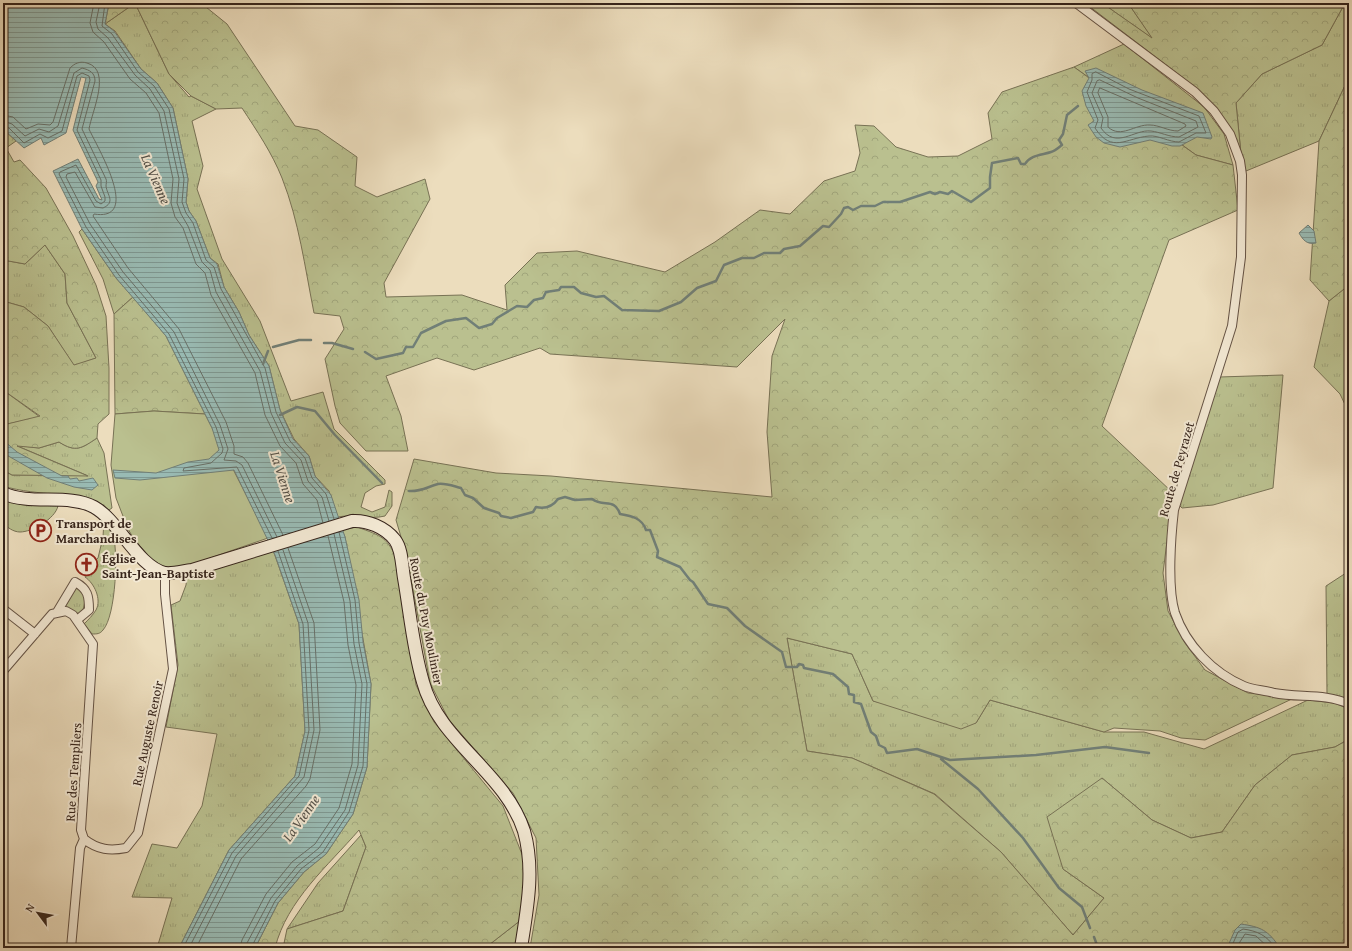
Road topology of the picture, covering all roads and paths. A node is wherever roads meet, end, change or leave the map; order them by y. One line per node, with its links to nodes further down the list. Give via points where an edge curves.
1 (1076, 3): 9 (street, Route de Peyrazet, via 1195,92 1214,111 1230,134 1240,161 1241,258 1232,326 1174,510 1171,538 1175,612 1187,638 1202,657 1232,679 1246,686 1284,694 1324,697)
2 (3, 493): 3 (main road, via 21,498 93,506 105,514 153,567)
3 (165, 573): 10 (street, Rue Auguste Renoir, via 173,669 138,833 126,848 112,850 97,848); 12 (main road, Route du Puy Moulinier, via 192,570 344,523 370,523 394,539 398,546 422,681 429,702 441,722 505,796 523,830 528,851 530,886)
4 (3, 609): 7 (street)
5 (57, 612): 6 (street, via 66,611); 6 (street, via 75,582 84,587 89,595 90,610); 7 (street, via 52,614)
6 (77, 620): 10 (street, Rue des Templiers, via 93,644 81,830)
7 (35, 634): 8 (street)
8 (3, 671)
9 (1349, 704)
10 (84, 839): 11 (street, Rue des Templiers, via 80,848)
11 (71, 948)
12 (521, 948)

